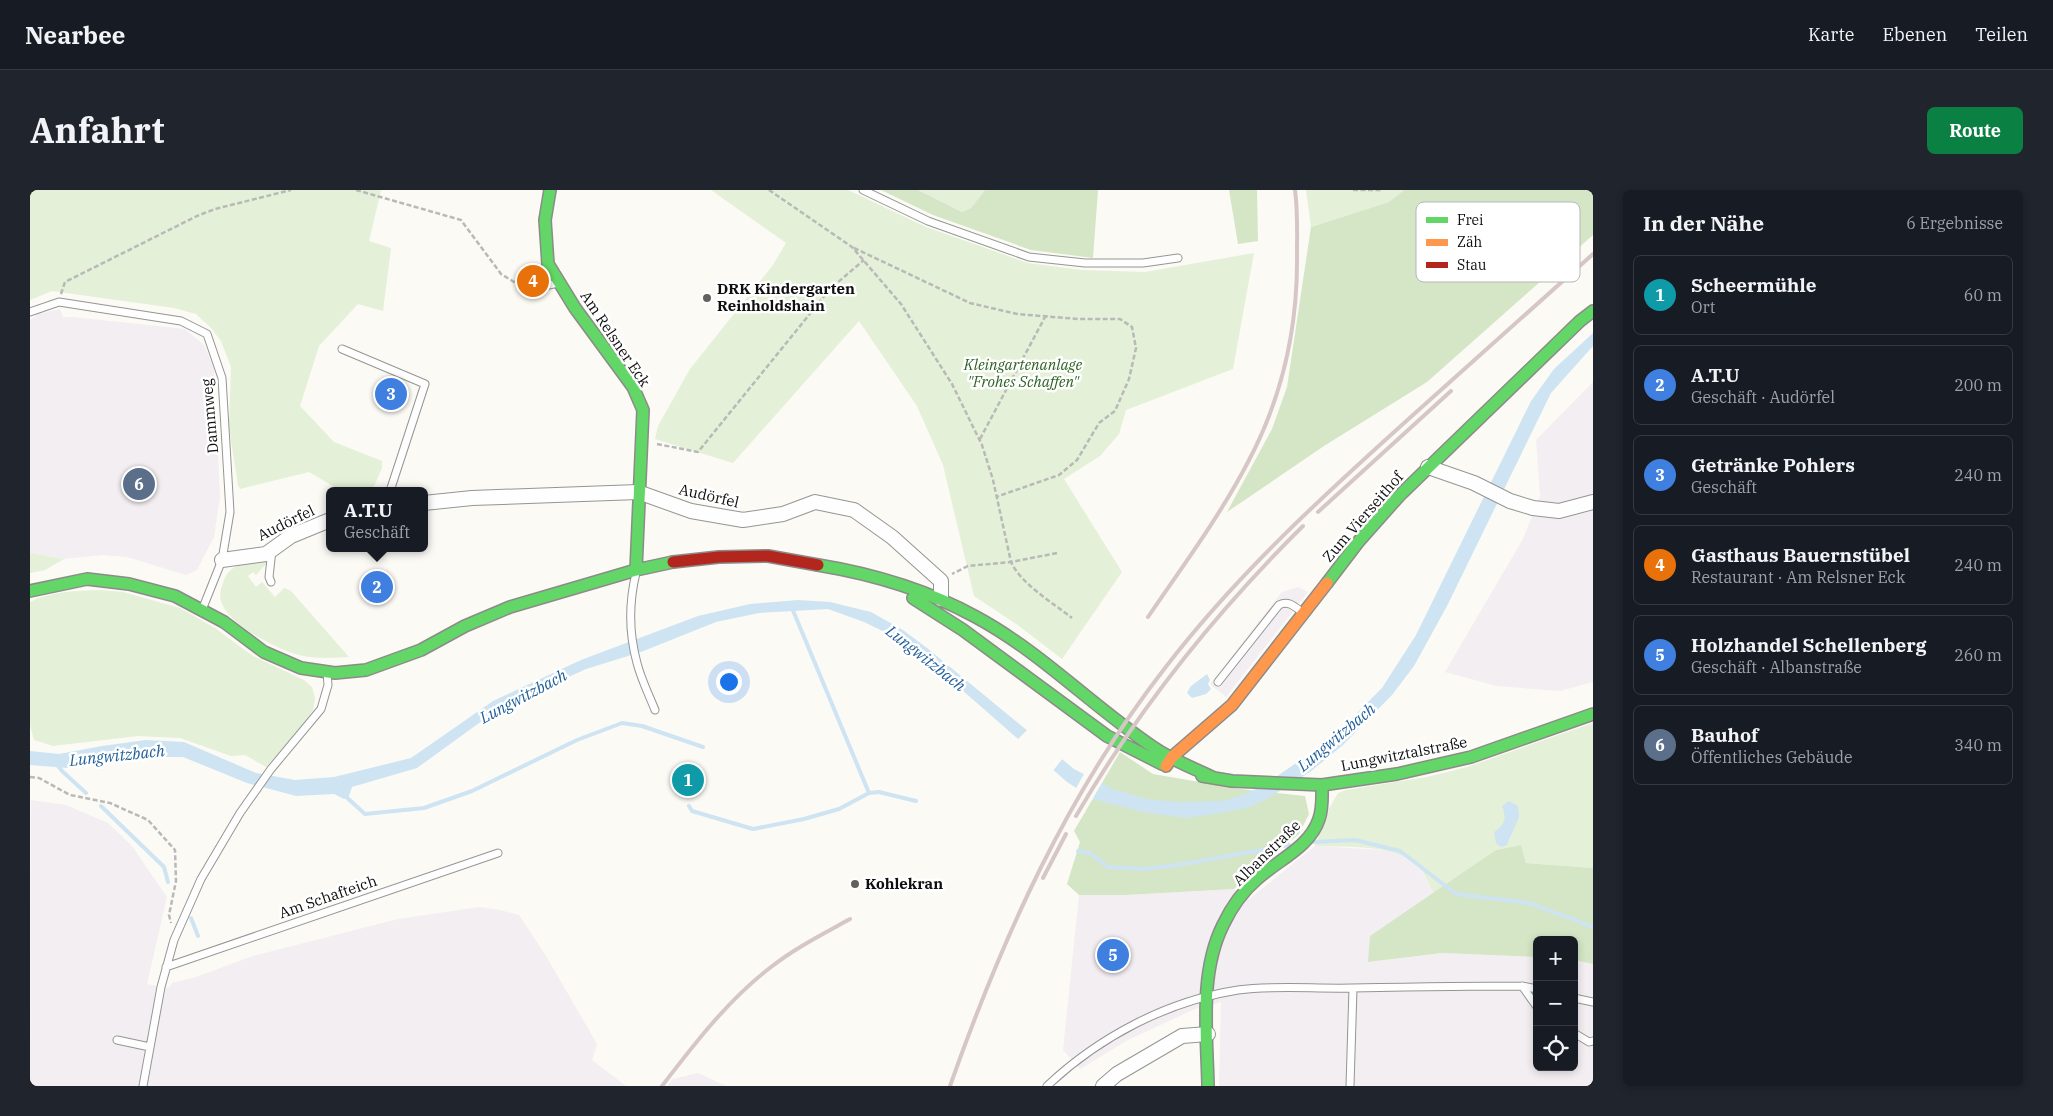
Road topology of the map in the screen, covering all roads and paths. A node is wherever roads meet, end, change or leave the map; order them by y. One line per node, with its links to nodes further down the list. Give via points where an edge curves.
1 (291, 190): 13 (path, via 197,216 65,282)
2 (356, 190): 12 (path, via 461,220 501,274)
3 (550, 190): 11 (main road, Am Relsner Eck, via 545,220 548,264)
4 (769, 190): 8 (path)
5 (863, 190): 9 (lane, via 928,221 1030,257 1085,263 1143,263)
6 (1353, 190): 7 (path)
7 (1382, 190)
8 (852, 247): 10 (path); 16 (path, via 970,303)
9 (1178, 258)
10 (864, 260): 18 (path, via 906,311 952,384); 19 (path, via 830,289 698,452)
11 (559, 283): 12 (lane); 19 (main road, Am Relsner Eck, via 633,387 643,410)
12 (526, 290)
13 (59, 302): 15 (lane, Dammweg); 29 (lane, Dammweg, via 181,321 207,334 222,378 230,512)
14 (1593, 311): 20 (main road, Zum Vierseithof)
15 (30, 312)
16 (1045, 317): 18 (path); 23 (path, via 1120,319 1132,327 1136,348 1129,379 1115,411 1099,423 1077,460 1059,475)
17 (342, 349): 21 (lane, via 425,384)
18 (979, 439): 23 (path)
19 (642, 442): 22 (main road, Am Relsner Eck)
20 (1428, 467): 24 (street, via 1533,508 1559,511); 38 (main road, Zum Vierseithof, via 1359,541)
21 (391, 487)
22 (638, 492): 25 (street, Audörfel); 31 (main road, Am Relsner Eck); 33 (street, Audörfel, via 691,511 743,520 783,514 815,502 854,510 892,537)
23 (996, 497): 30 (path)
24 (1593, 502)
25 (428, 503)
26 (326, 522): 27 (street, Audörfel, via 291,536)
27 (272, 549): 29 (street, Audörfel, via 266,554); 34 (lane)
28 (1057, 553): 30 (path)
29 (222, 560): 37 (lane)
30 (1011, 562): 33 (path, via 968,566); 39 (path, via 1015,571 1040,594)
31 (636, 570): 32 (main road, via 685,560 768,556); 40 (main road, via 510,607 421,650 366,670); 42 (lane, via 632,587 631,629 637,664)
32 (868, 576): 36 (main road); 44 (main road, via 940,613 1108,737)
33 (941, 581): 36 (street)
34 (271, 582)
35 (30, 591): 37 (main road, via 87,578 129,584 175,596)
36 (941, 599): 44 (main road, via 977,617 1034,654)
37 (202, 611): 40 (main road, via 224,622 264,652 301,668)
38 (1303, 613): 41 (lane, via 1291,604 1284,602 1279,605); 44 (main road, Zum Vierseithof, via 1232,705)
39 (1072, 618)
40 (327, 672): 48 (lane, via 328,686 321,710 271,769 240,813 200,879)
41 (1218, 682)
42 (656, 710)
43 (1593, 714): 46 (main road, Lungwitztalstraße, via 1471,757 1397,774)
44 (1169, 762): 46 (main road, Lungwitztalstraße, via 1185,773 1232,781)
45 (30, 777): 48 (path, via 39,778 70,795 110,803 148,820 168,842 175,850 176,881 169,915)
46 (1322, 785): 53 (main road, Albanstraße, via 1319,820 1309,836 1256,880 1223,926 1213,951)
47 (498, 853): 49 (lane, Am Schafteich)
48 (174, 940): 49 (lane)
49 (166, 967): 61 (lane)
50 (1522, 986): 51 (lane); 52 (lane); 55 (lane)
51 (1353, 988): 53 (lane, via 1240,990); 66 (lane)
52 (1533, 988)
53 (1207, 998): 57 (main road, Albanstraße); 63 (lane, via 1152,1017 1098,1044)
54 (1578, 999): 56 (lane)
55 (1533, 1001)
56 (1593, 1002)
57 (1208, 1034): 64 (street, via 1182,1036 1117,1074); 65 (main road, Albanstraße)
58 (1578, 1035): 60 (lane)
59 (117, 1040): 61 (lane)
60 (1593, 1041)
61 (150, 1047): 62 (lane)
62 (143, 1086)
63 (1047, 1086)
64 (1103, 1086)
65 (1208, 1086)
66 (1350, 1086)

